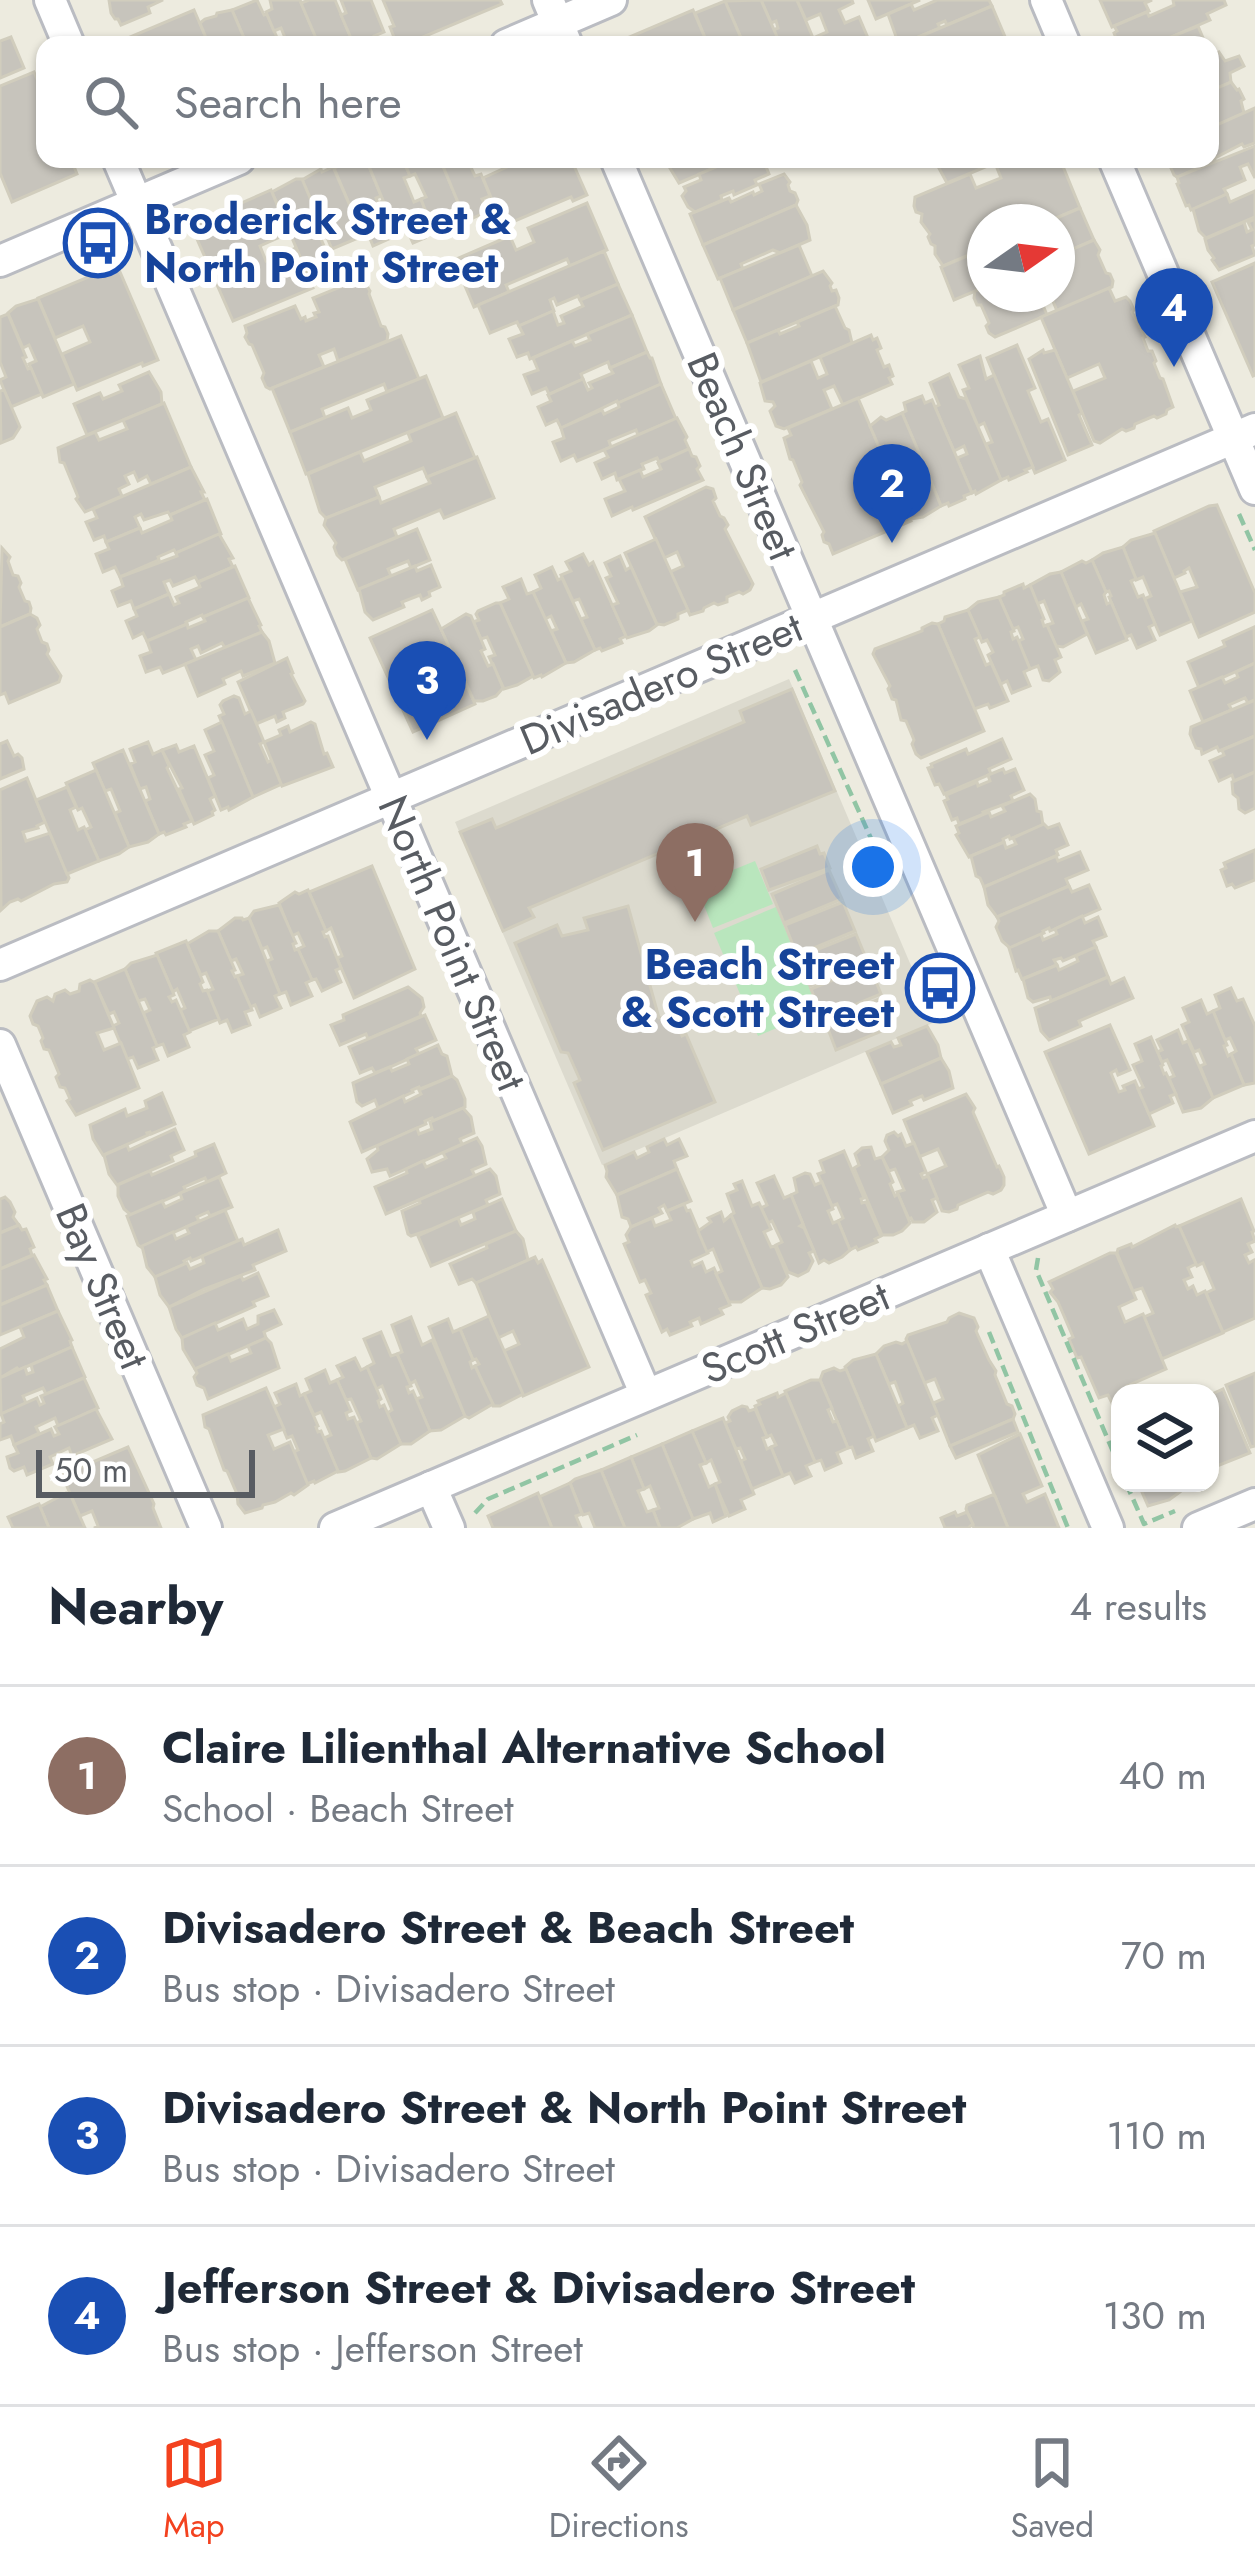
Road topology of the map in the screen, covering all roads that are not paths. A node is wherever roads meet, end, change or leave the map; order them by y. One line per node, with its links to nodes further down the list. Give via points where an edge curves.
1 (50, 0): 5 (street)
2 (611, 0): 4 (street)
3 (1046, 0): 7 (street)
4 (558, 23): 6 (street)
5 (65, 36)
6 (527, 36)
7 (1061, 36)
8 (122, 168): 12 (street, North Point Street)
9 (217, 168): 12 (street)
10 (620, 168): 16 (street, Beach Street)
11 (1118, 168): 14 (street)
12 (136, 202): 13 (street); 17 (street, North Point Street)
13 (0, 261)
14 (1244, 433): 15 (street); 16 (street, Divisadero Street)
15 (1246, 498)
16 (812, 618): 17 (street, Divisadero Street); 21 (street, Beach Street)
17 (391, 798): 18 (street, Divisadero Street); 23 (street, North Point Street)
18 (0, 965)
19 (0, 1045): 27 (street, Bay Street)
20 (1255, 1136): 21 (street, Scott Street)
21 (1067, 1216): 22 (street, Scott Street)
22 (989, 1249): 23 (street, Scott Street); 29 (street)
23 (646, 1395): 24 (street, Scott Street)
24 (431, 1487): 26 (street); 28 (street, Scott Street)
25 (1255, 1504): 30 (street)
26 (461, 1522)
27 (206, 1528)
28 (335, 1528)
29 (1108, 1528)
30 (1198, 1528)

